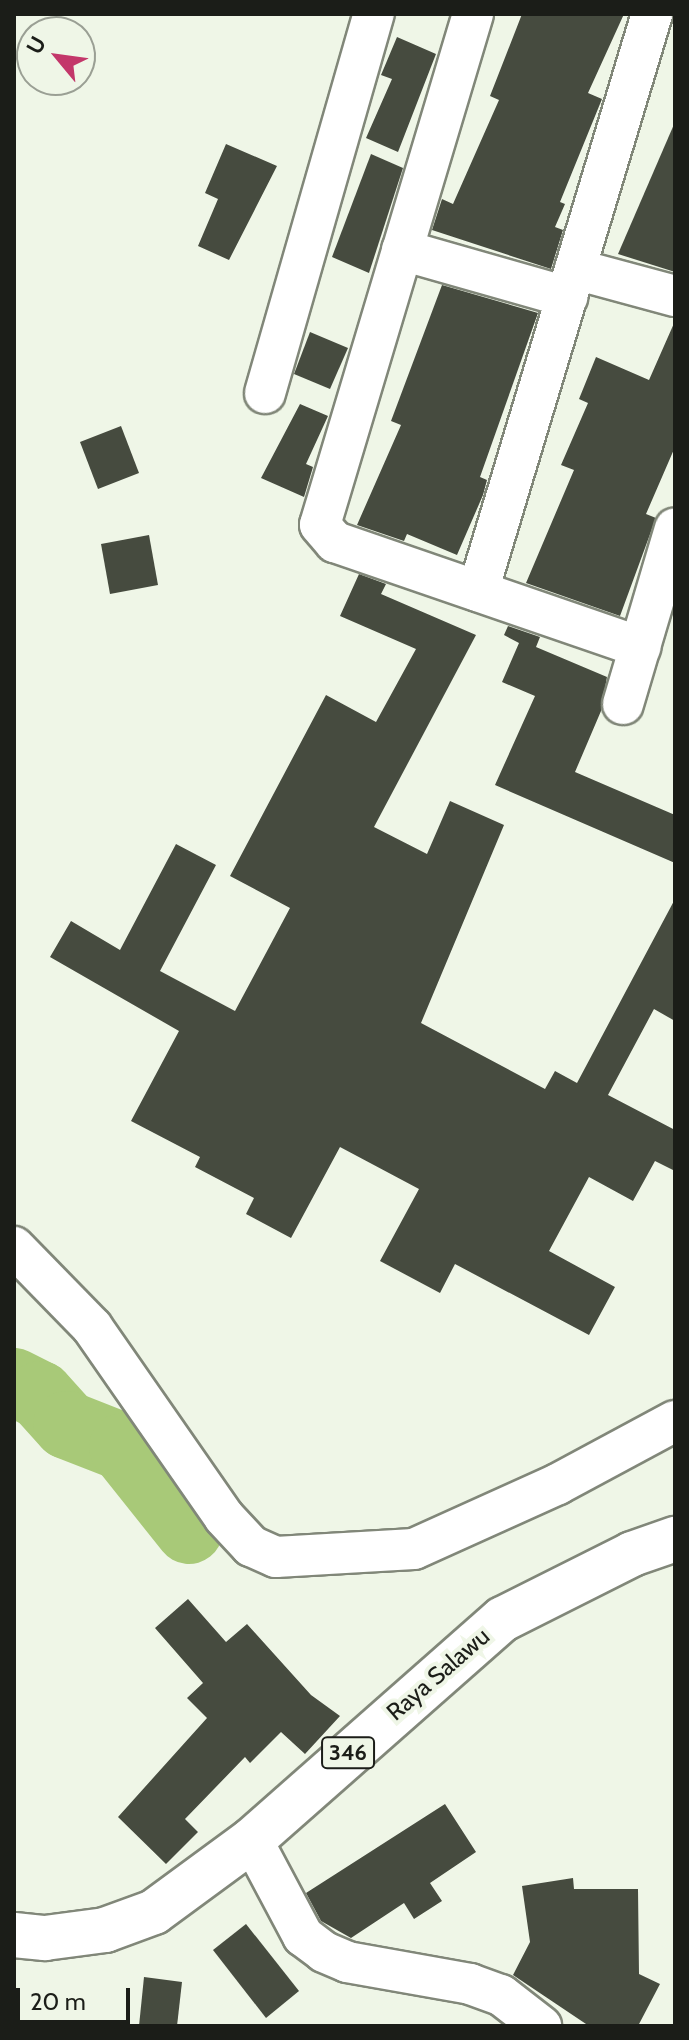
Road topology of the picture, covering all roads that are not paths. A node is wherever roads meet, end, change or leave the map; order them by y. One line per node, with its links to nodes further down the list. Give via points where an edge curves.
1 (374, 14): 7 (street)
2 (473, 14): 4 (street)
3 (652, 14): 5 (street)
4 (402, 250): 5 (street); 9 (street, via 320,525 335,542)
5 (571, 283): 6 (street); 9 (street)
6 (675, 296)
7 (265, 393)
8 (675, 529): 10 (street)
9 (478, 591): 10 (street)
10 (640, 647): 11 (street)
11 (623, 704)
12 (14, 1247): 13 (street, via 92,1327 224,1517 251,1546 276,1557 414,1549 558,1484)
13 (675, 1421)
14 (675, 1539): 15 (main road, Raya Salawu / 346, via 632,1554 503,1619)
15 (252, 1840): 16 (main road, Raya Salawu / 346, via 154,1912 105,1930 45,1938); 17 (street, via 303,1936 324,1952 347,1962 470,1984 501,1995)
16 (14, 1935)
17 (541, 2026)

